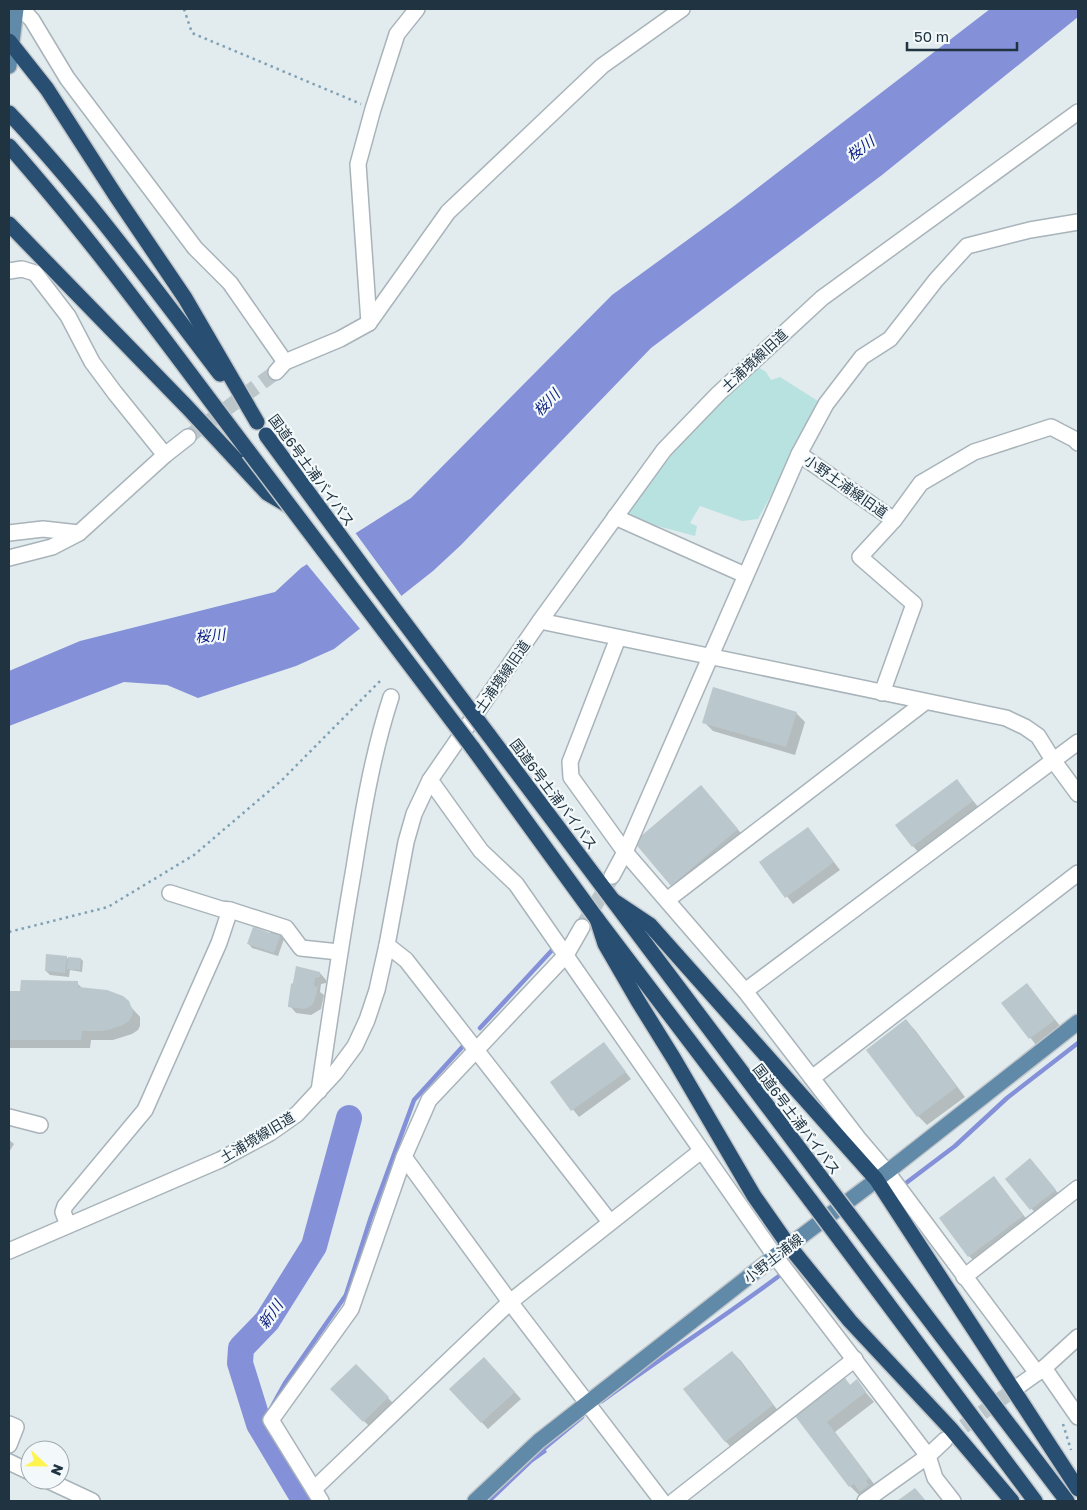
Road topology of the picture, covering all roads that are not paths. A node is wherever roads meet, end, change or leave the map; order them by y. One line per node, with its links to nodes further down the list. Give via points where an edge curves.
1 (16, 9): 5 (main road)
2 (22, 9): 13 (street, via 67,78 195,248 230,283 280,367)
3 (417, 9): 13 (street, via 398,34 358,164)
4 (682, 9): 13 (street, via 602,66 448,212)
5 (10, 42): 6 (main road); 14 (highway, via 48,89 185,298)
6 (9, 66)
7 (9, 112): 14 (highway, 国道6号土浦バイパス, via 109,228)
8 (1078, 112): 20 (street, 土浦境線旧道, via 822,298 718,394 664,450)
9 (9, 146): 19 (highway, via 98,252)
10 (1078, 222): 17 (street, via 967,246 890,339 862,357 826,404)
11 (9, 224): 19 (highway, via 187,407)
12 (9, 271): 18 (street, via 22,269 35,273 68,316 92,362)
13 (369, 323)
14 (261, 429): 41 (highway, 国道6号土浦バイパス, bridge)
15 (188, 437): 18 (street)
16 (1078, 443): 21 (street, 小野土浦線旧道, via 1051,427 974,452 921,482)
17 (799, 454): 21 (street, 小野土浦線旧道); 25 (street, 小野土浦線旧道)
18 (165, 455): 23 (street)
19 (243, 456): 43 (highway, bridge, via 292,508)
20 (615, 517): 25 (street); 26 (street, 土浦境線旧道)
21 (894, 520): 29 (street, via 860,557 914,604)
22 (9, 533): 23 (street, via 43,529)
23 (79, 534): 24 (street, via 52,547)
24 (9, 558)
25 (746, 575): 28 (street, 小野土浦線旧道)
26 (540, 621): 27 (street); 34 (street, 土浦境線旧道)
27 (618, 638): 28 (street); 36 (street, via 570,762 571,776)
28 (710, 657): 29 (street); 36 (street, 小野土浦線旧道)
29 (882, 693): 31 (street)
30 (391, 697): 46 (street, via 378,740 361,822)
31 (925, 702): 33 (street, via 1006,718 1026,727 1038,736); 40 (street)
32 (1078, 742): 33 (street)
33 (1052, 760): 35 (street); 48 (street)
34 (430, 780): 45 (street, 土浦境線旧道, via 414,814 406,842); 47 (street, via 481,851 516,884)
35 (1078, 794)
36 (625, 852): 38 (street, 小野土浦線旧道); 40 (street)
37 (1078, 873): 51 (street)
38 (612, 876)
39 (170, 893): 42 (street)
40 (667, 900): 48 (street)
41 (614, 901): 57 (highway, via 650,925); 87 (highway, 国道6号土浦バイパス, bridge)
42 (230, 910): 46 (street, via 286,928 301,948); 60 (street, via 219,943 145,1110 65,1206 63,1212)
43 (597, 919): 61 (highway, via 606,944 638,1001 754,1196); 86 (highway, bridge)
44 (582, 927): 47 (street)
45 (387, 945): 50 (street, via 406,960); 52 (street, 土浦境線旧道, via 368,1020 355,1046)
46 (339, 952): 52 (street)
47 (566, 955): 50 (street); 55 (street)
48 (745, 991): 51 (street)
49 (1078, 1022): 57 (main road, 小野土浦線)
50 (476, 1050): 56 (street, via 429,1100); 59 (street)
51 (812, 1078): 57 (street)
52 (319, 1090): 60 (street, 土浦境線旧道, via 297,1114 254,1142 220,1160)
53 (9, 1117): 54 (street)
54 (40, 1125)
55 (701, 1151): 59 (street); 63 (street)
56 (404, 1157): 65 (street); 78 (street, via 350,1309 271,1420)
57 (882, 1175): 61 (main road, 小野土浦線); 64 (street); 76 (highway)
58 (1078, 1188): 64 (street)
59 (610, 1222): 65 (street)
60 (68, 1225): 62 (street, 土浦境線旧道)
61 (789, 1246): 63 (main road, 小野土浦線); 85 (highway, via 850,1320 951,1429)
62 (9, 1251)
63 (775, 1256): 67 (street); 70 (main road, 小野土浦線)
64 (964, 1277): 68 (street)
65 (510, 1302): 70 (street); 78 (street)
66 (1078, 1337): 68 (street)
67 (855, 1359): 75 (street); 82 (street)
68 (1040, 1371): 69 (street); 71 (street)
69 (1016, 1388)
70 (588, 1403): 80 (main road, 小野土浦線, via 539,1441); 81 (street)
71 (1078, 1417)
72 (9, 1424): 74 (street, via 16,1427)
73 (945, 1440): 75 (street)
74 (9, 1445)
75 (928, 1456): 83 (street); 84 (street, via 935,1478)
76 (1077, 1488)
77 (68, 1490): 79 (street)
78 (317, 1495)
79 (92, 1501)
80 (475, 1501)
81 (662, 1501)
82 (674, 1501)
83 (865, 1501)
84 (953, 1501)
85 (1012, 1501)
86 (1035, 1501)
87 (1067, 1501)

